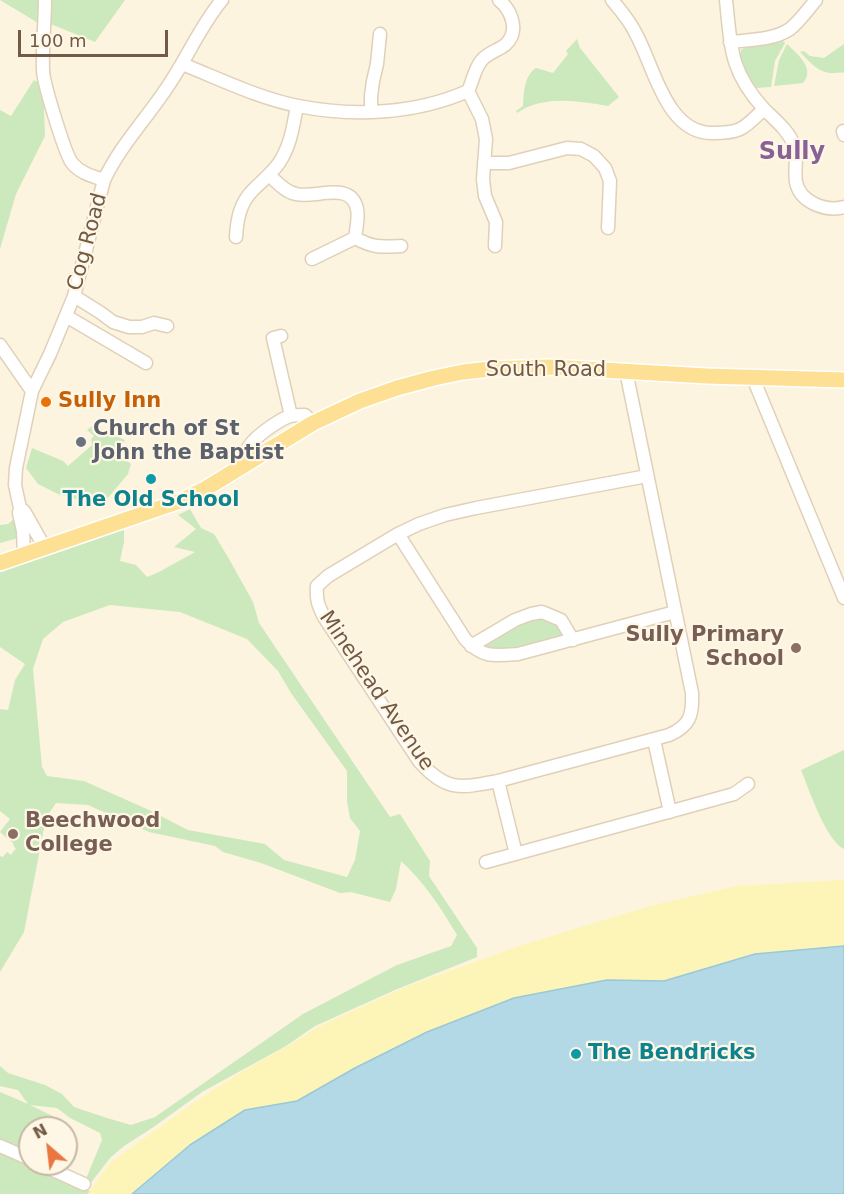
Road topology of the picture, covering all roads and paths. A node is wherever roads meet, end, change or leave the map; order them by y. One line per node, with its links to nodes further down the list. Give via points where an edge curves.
1 (45, 0): 16 (street, via 42,72 61,136 70,160 91,176)
2 (222, 0): 9 (street, Cog Road)
3 (499, 0): 10 (street, via 512,17 511,39 482,60)
4 (612, 0): 12 (street, via 637,34 660,88 686,126 705,133 731,133 739,131)
5 (726, 0): 8 (street)
6 (816, 0): 8 (street, via 792,28 780,34)
7 (380, 34): 13 (street)
8 (730, 42): 12 (street, via 742,81)
9 (182, 64): 11 (street); 16 (street, Cog Road, via 111,164)
10 (468, 91): 13 (street, via 430,104); 14 (street, via 482,118 486,139)
11 (297, 106): 13 (street); 15 (street, via 289,144)
12 (764, 109): 17 (street, via 788,133 795,147 799,191 816,205)
13 (371, 112)
14 (484, 163): 18 (street, via 509,163 567,148 581,149 605,168 610,182); 22 (street, via 485,196 496,222)
15 (269, 175): 19 (street, via 251,191 242,206); 20 (street, via 293,194 333,191 352,199 358,216)
16 (104, 180): 24 (street, Cog Road)
17 (844, 207)
18 (608, 228)
19 (236, 237)
20 (355, 238): 21 (street, via 378,247); 23 (street)
21 (401, 246)
22 (495, 246)
23 (312, 259)
24 (74, 296): 25 (street, Cog Road); 26 (street, via 112,322 129,327 154,323)
25 (66, 316): 29 (street); 33 (street, Cog Road)
26 (167, 326)
27 (281, 336): 34 (street, via 273,338)
28 (0, 345): 33 (street)
29 (146, 363)
30 (626, 371): 31 (main road, South Road); 35 (main road, South Road, via 522,367 463,372 397,388); 37 (street, Minehead Avenue)
31 (753, 378): 32 (main road, South Road); 43 (street)
32 (844, 380)
33 (32, 391): 38 (street, Cog Road, via 16,468)
34 (291, 416): 35 (street, via 305,415); 36 (street, via 255,439 246,453)
35 (313, 423): 36 (main road, South Road)
36 (249, 462): 40 (main road, South Road, via 183,500)
37 (647, 477): 39 (street, Minehead Avenue, via 476,508 418,524); 44 (street, Minehead Avenue)
38 (20, 508): 40 (street, Cog Road); 41 (street, Cog Road)
39 (398, 534): 46 (street); 48 (street, Minehead Avenue, via 322,581 317,586 317,604 427,771 453,785)
40 (45, 548): 41 (main road, South Road)
41 (24, 555): 42 (main road, South Road)
42 (0, 563)
43 (843, 595)
44 (675, 612): 45 (street); 47 (street, Minehead Avenue, via 692,708 690,717 677,732)
45 (573, 640): 46 (street, via 496,656); 46 (street, via 561,620 542,612 515,620)
46 (471, 646)
47 (654, 740): 48 (street, Minehead Avenue); 50 (street)
48 (498, 781): 51 (street)
49 (748, 784): 50 (street, via 734,794)
50 (670, 812): 51 (street)
51 (516, 854): 52 (street)
52 (486, 862)
53 (0, 1146): 54 (street)
54 (18, 1154)
55 (66, 1176): 56 (street)
56 (84, 1184)

